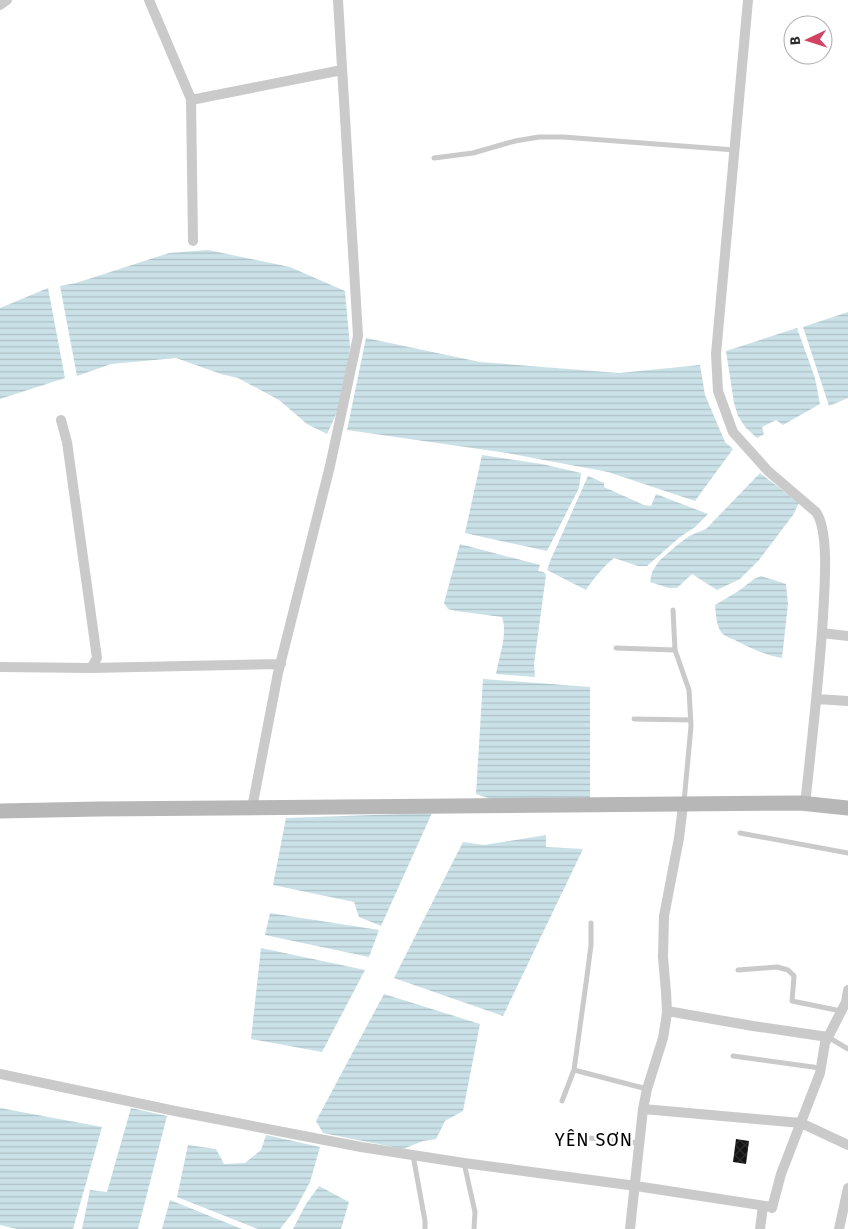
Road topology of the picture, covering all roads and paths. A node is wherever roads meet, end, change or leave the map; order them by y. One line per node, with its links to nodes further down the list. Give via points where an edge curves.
1 (7, 0): 5 (street)
2 (149, 0): 7 (street)
3 (338, 0): 6 (street)
4 (748, 0): 8 (street)
5 (0, 5)
6 (342, 70): 7 (street); 17 (street, via 358,336 330,466)
7 (191, 100): 10 (street)
8 (735, 150): 9 (lane, via 539,137 474,153); 13 (street, via 716,354 718,391 733,432 820,518 826,572)
9 (434, 158)
10 (193, 242)
11 (61, 420): 19 (street, via 67,442 97,658)
12 (673, 610): 16 (lane)
13 (822, 633): 14 (street); 20 (street)
14 (848, 636)
15 (616, 648): 16 (lane)
16 (675, 650): 23 (lane, via 690,690)
17 (280, 664): 19 (street); 26 (street)
18 (0, 667): 19 (street)
19 (92, 668)
20 (817, 699): 21 (street); 24 (street)
21 (848, 701)
22 (634, 719): 23 (lane)
23 (691, 720): 25 (lane)
24 (805, 804): 25 (street); 27 (street)
25 (683, 805): 26 (street); 34 (street, via 664,916)
26 (252, 808): 28 (street)
27 (848, 808)
28 (0, 811)
29 (740, 833): 30 (lane)
30 (848, 854)
31 (592, 923): 40 (lane)
32 (738, 970): 35 (lane, via 777,967 788,970 794,976 792,1001)
33 (848, 990): 35 (street)
34 (667, 1011): 36 (street); 42 (street, via 663,1038)
35 (841, 1011): 36 (street)
36 (828, 1037): 37 (lane); 39 (street)
37 (848, 1049)
38 (733, 1056): 39 (lane)
39 (820, 1068): 45 (street)
40 (574, 1070): 42 (lane); 43 (lane)
41 (0, 1074): 49 (street, via 175,1111)
42 (647, 1089): 44 (street)
43 (562, 1101)
44 (643, 1109): 45 (street); 47 (street)
45 (801, 1123): 48 (street); 53 (street)
46 (579, 1137): 47 (lane)
47 (639, 1143): 51 (street)
48 (848, 1146)
49 (412, 1155): 50 (street); 55 (lane)
50 (464, 1163): 51 (street); 56 (lane, via 475,1212)
51 (636, 1186): 53 (street); 57 (street)
52 (848, 1188): 54 (street)
53 (769, 1207): 58 (street)
54 (846, 1207): 59 (street)
55 (425, 1229)
56 (474, 1229)
57 (630, 1229)
58 (760, 1229)
59 (839, 1229)

